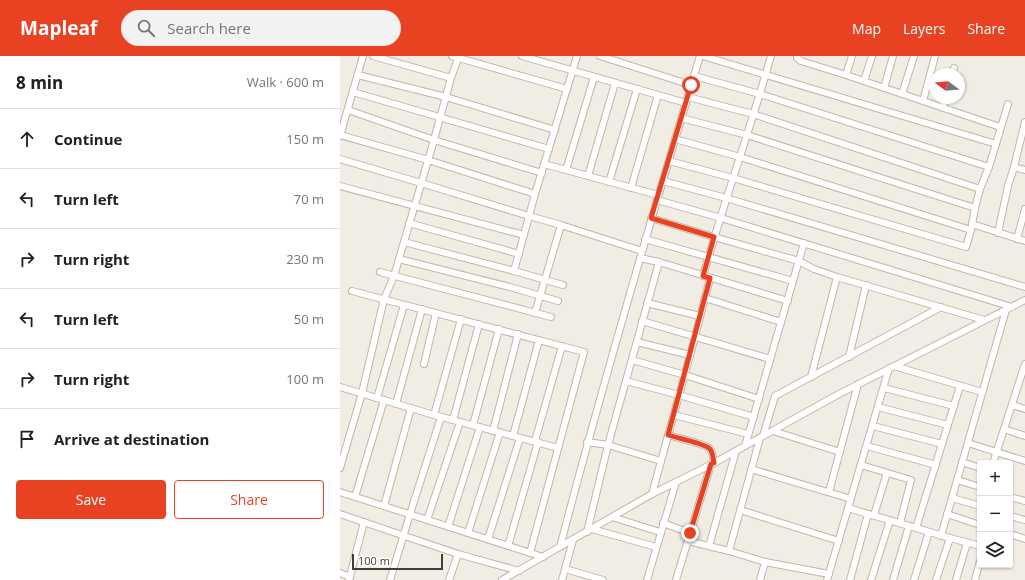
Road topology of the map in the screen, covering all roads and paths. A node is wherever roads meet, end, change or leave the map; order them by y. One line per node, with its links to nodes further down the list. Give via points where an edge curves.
1 (364, 56): 17 (street)
2 (373, 56): 22 (street)
3 (522, 56): 16 (street)
4 (577, 56): 16 (street)
5 (600, 56): 25 (street)
6 (700, 56): 20 (street)
7 (703, 56): 18 (street)
8 (770, 56): 18 (street)
9 (797, 56): 19 (street, via 801,61)
10 (852, 56): 19 (street)
11 (872, 56): 23 (street)
12 (893, 56): 26 (street)
13 (914, 56): 31 (street)
14 (935, 56): 35 (street)
15 (456, 57): 22 (street); 27 (street)
16 (573, 71): 21 (street); 27 (street)
17 (358, 75): 29 (street); 33 (street)
18 (765, 75): 30 (street); 50 (street)
19 (846, 75): 23 (street)
20 (694, 76): 25 (street); 30 (street)
21 (594, 77): 24 (street); 59 (street)
22 (451, 78): 33 (street)
23 (864, 81): 26 (street)
24 (615, 83): 28 (street); 62 (street)
25 (691, 85): 34 (street)
26 (884, 88): 31 (street)
27 (567, 89): 45 (street)
28 (638, 89): 32 (street); 65 (street)
29 (353, 92): 39 (street); 41 (street)
30 (760, 94): 40 (street); 58 (street)
31 (902, 94): 35 (street)
32 (658, 95): 34 (street); 68 (street)
33 (446, 97): 41 (street); 45 (street)
34 (687, 100): 40 (street); 42 (street)
35 (923, 101): 38 (street)
36 (944, 104): 38 (street)
37 (1008, 104): 44 (street)
38 (943, 108): 44 (street)
39 (344, 113): 46 (street); 49 (street)
40 (753, 114): 47 (street); 69 (street)
41 (441, 117): 49 (street); 51 (street)
42 (682, 118): 47 (street); 48 (street)
43 (1025, 122): 57 (street)
44 (1000, 127): 50 (street)
45 (555, 130): 51 (street)
46 (340, 135): 54 (street)
47 (747, 135): 52 (street); 74 (street)
48 (675, 139): 52 (street); 55 (street)
49 (434, 140): 54 (street); 61 (street)
50 (996, 144): 58 (street)
51 (549, 149): 56 (street)
52 (740, 157): 63 (street); 81 (street)
53 (340, 159): 66 (street)
54 (428, 160): 66 (street); 70 (street)
55 (669, 161): 63 (street); 64 (street)
56 (544, 164): 59 (street); 61 (street)
57 (1014, 167): 60 (street); 82 (street)
58 (989, 168): 69 (street)
59 (566, 170): 62 (street)
60 (1025, 170)
61 (542, 173): 70 (street)
62 (588, 176): 65 (street)
63 (733, 178): 72 (street); 81 (street, via 966,247)
64 (663, 180): 71 (street); 72 (street)
65 (609, 182): 68 (street)
66 (421, 183): 73 (street); 76 (street)
67 (340, 186): 73 (street)
68 (631, 188): 71 (street)
69 (980, 189): 74 (street)
70 (535, 194): 76 (street)
71 (658, 198): 77 (street); 78 (street)
72 (726, 198): 78 (street); 106 (street)
73 (414, 206): 79 (street); 83 (street)
74 (975, 208): 81 (street)
75 (1025, 209): 86 (street)
76 (529, 216): 80 (street); 83 (street)
77 (651, 218): 84 (street); 85 (street)
78 (721, 218): 84 (street); 89 (street)
79 (409, 223): 88 (street); 91 (street)
80 (561, 225): 90 (street); 102 (street)
81 (972, 227): 82 (street)
82 (998, 232): 86 (street)
83 (524, 235): 91 (street)
84 (714, 237): 93 (street); 95 (street)
85 (645, 239): 90 (street); 93 (street)
86 (1017, 239): 87 (street)
87 (1025, 241)
88 (404, 242): 94 (street); 97 (street)
89 (804, 243): 95 (street); 117 (street)
90 (642, 251): 92 (street)
91 (519, 254): 97 (street)
92 (640, 258): 96 (street); 181 (street)
93 (708, 258): 100 (street); 103 (street)
94 (399, 259): 99 (street); 108 (street)
95 (799, 261): 101 (street); 103 (street)
96 (659, 262): 100 (street); 114 (street)
97 (514, 271): 102 (street)
98 (380, 272): 99 (street)
99 (394, 276): 110 (street); 120 (street)
100 (706, 277): 109 (street); 113 (street)
101 (837, 277): 105 (street); 143 (street)
102 (545, 280): 104 (street); 108 (street)
103 (793, 281): 113 (street)
104 (563, 285)
105 (866, 285): 116 (street); 135 (street)
106 (1025, 287)
107 (352, 291): 110 (street)
108 (540, 296): 112 (street); 120 (street)
109 (705, 298): 121 (street); 126 (street)
110 (384, 299): 115 (street); 152 (street)
111 (1025, 300): 117 (street)
112 (558, 301)
113 (788, 301): 126 (street)
114 (647, 304): 121 (street); 125 (street)
115 (404, 305): 118 (street); 154 (street)
116 (941, 307): 124 (street); 135 (street)
117 (1009, 308): 124 (street); 151 (street)
118 (422, 309): 119 (street); 156 (street)
119 (436, 313): 123 (street); 138 (street)
120 (535, 313): 122 (street)
121 (700, 316): 130 (street)
122 (552, 317)
123 (461, 320): 127 (street); 162 (street)
124 (984, 320): 140 (street)
125 (642, 321): 130 (street); 132 (street)
126 (781, 322): 136 (street)
127 (479, 324): 128 (street); 166 (street)
128 (499, 329): 129 (street); 169 (street)
129 (518, 334): 131 (street); 172 (street)
130 (695, 337): 134 (street); 136 (street)
131 (539, 340): 133 (street); 176 (street)
132 (636, 342): 134 (street); 137 (street)
133 (562, 346): 180 (street); 187 (street, via 584,352)
134 (690, 355): 141 (street)
135 (849, 357): 143 (street)
136 (770, 359): 155 (street)
137 (632, 360): 141 (street); 144 (street)
138 (424, 364)
139 (1025, 364): 142 (street)
140 (891, 367): 145 (street); 146 (street); 149 (street)
141 (685, 375): 153 (street); 155 (street)
142 (1023, 376): 147 (street)
143 (811, 378): 178 (street, via 775,396)
144 (626, 381): 153 (street); 184 (street)
145 (858, 384): 173 (street); 190 (street)
146 (960, 386): 151 (street); 158 (street)
147 (1018, 386): 150 (street); 157 (street)
148 (340, 387): 152 (street)
149 (884, 388): 158 (street); 159 (street)
150 (1025, 388)
151 (982, 392): 182 (street)
152 (362, 394): 154 (street); 199 (street)
153 (679, 395): 163 (street); 164 (street)
154 (381, 399): 156 (street); 208 (street)
155 (759, 399): 164 (street)
156 (396, 404): 160 (street)
157 (1012, 405): 161 (street); 171 (street)
158 (954, 406): 168 (street)
159 (878, 407): 168 (street); 170 (street)
160 (411, 408): 162 (street); 214 (street)
161 (1025, 409)
162 (434, 415): 165 (street)
163 (674, 415): 174 (street); 175 (street)
164 (754, 416): 174 (street)
165 (441, 417): 166 (street); 218 (street)
166 (453, 420): 167 (street)
167 (460, 422): 169 (street); 223 (street)
168 (948, 425): 183 (street)
169 (477, 426): 172 (street); 231 (street)
170 (873, 426): 183 (street); 186 (street)
171 (1004, 429): 177 (street); 189 (street)
172 (496, 431): 176 (street); 236 (street)
173 (773, 431): 178 (street); 190 (street)
174 (748, 434): 185 (street)
175 (668, 435): 192 (street); 195 (street, via 709,448)
176 (512, 436): 179 (street)
177 (1025, 436)
178 (761, 437): 185 (street); 200 (street)
179 (520, 438): 180 (street); 242 (street)
180 (537, 442): 187 (street); 249 (street)
181 (587, 442): 184 (street); 251 (street)
182 (968, 443): 189 (street); 194 (street)
183 (942, 444): 197 (street)
184 (608, 445): 192 (street); 233 (street)
185 (745, 446): 188 (street)
186 (867, 446): 196 (street); 197 (street)
187 (558, 448): 254 (street)
188 (736, 451): 195 (street); 250 (street)
189 (997, 451): 191 (street); 193 (street)
190 (840, 452): 206 (street)
191 (994, 460)
192 (661, 461): 207 (street)
193 (1025, 461)
194 (962, 462): 198 (street); 202 (street)
195 (713, 463): 203 (street); 237 (street)
196 (861, 465): 201 (street); 211 (street)
197 (936, 465): 232 (street)
198 (977, 467)
199 (340, 468)
200 (751, 469): 206 (street); 216 (street)
201 (887, 473): 220 (street); 228 (street, via 911,480)
202 (957, 480): 204 (street); 209 (street)
203 (676, 482): 207 (street); 227 (street)
204 (977, 486)
205 (340, 492): 208 (street)
206 (829, 492): 211 (street)
207 (652, 494): 221 (street)
208 (355, 496): 214 (street)
209 (952, 498): 213 (street); 219 (street)
210 (1013, 498): 212 (street)
211 (851, 499): 215 (street)
212 (1025, 501)
213 (977, 505)
214 (384, 506): 218 (street)
215 (848, 508): 220 (street); 246 (street)
216 (740, 510): 246 (street); 253 (street)
217 (340, 514): 226 (street)
218 (410, 514): 223 (street); 239 (street)
219 (947, 514): 229 (street); 240 (street)
220 (871, 515): 224 (street); 272 (street)
221 (612, 517): 233 (street); 234 (street)
222 (1013, 517): 225 (street)
223 (427, 520): 231 (street)
224 (890, 520): 228 (street); 273 (street)
225 (1025, 520)
226 (364, 522): 239 (street); 263 (street)
227 (663, 523): 234 (street); 237 (street)
228 (900, 523): 230 (street)
229 (977, 524)
230 (909, 526): 232 (street); 274 (street)
231 (448, 527): 236 (street)
232 (916, 528): 235 (street)
233 (589, 530): 244 (street); 252 (street)
234 (660, 532): 252 (street)
235 (929, 532): 240 (street); 275 (street)
236 (468, 533): 242 (street)
237 (690, 533): 245 (street)
238 (1013, 535): 243 (street)
239 (404, 536): 255 (street); 264 (street)
240 (941, 536): 241 (street)
241 (950, 538): 247 (street); 276 (street)
242 (488, 539): 249 (street)
243 (1025, 539)
244 (573, 540): 251 (street); 259 (street)
245 (688, 541): 250 (street); 270 (street)
246 (838, 541): 262 (street)
247 (968, 543): 248 (street); 277 (street)
248 (977, 545)
249 (508, 546): 254 (street)
250 (709, 546): 253 (street)
251 (560, 547): 256 (street)
252 (656, 547): 269 (street)
253 (729, 551): 257 (street)
254 (530, 553): 256 (street)
255 (458, 554): 260 (street); 265 (street)
256 (543, 557): 260 (street)
257 (765, 562): 262 (street); 271 (street)
258 (978, 568): 278 (street)
259 (565, 570): 267 (street); 268 (street)
260 (519, 571): 266 (street)
261 (340, 574): 263 (street)
262 (828, 577)
263 (350, 578)
264 (390, 580)
265 (449, 580)
266 (502, 580)
267 (562, 580)
268 (603, 580)
269 (646, 580)
270 (677, 580)
271 (760, 580)
272 (850, 580)
273 (871, 580)
274 (893, 580)
275 (914, 580)
276 (936, 580)
277 (956, 580)
278 (975, 580)

